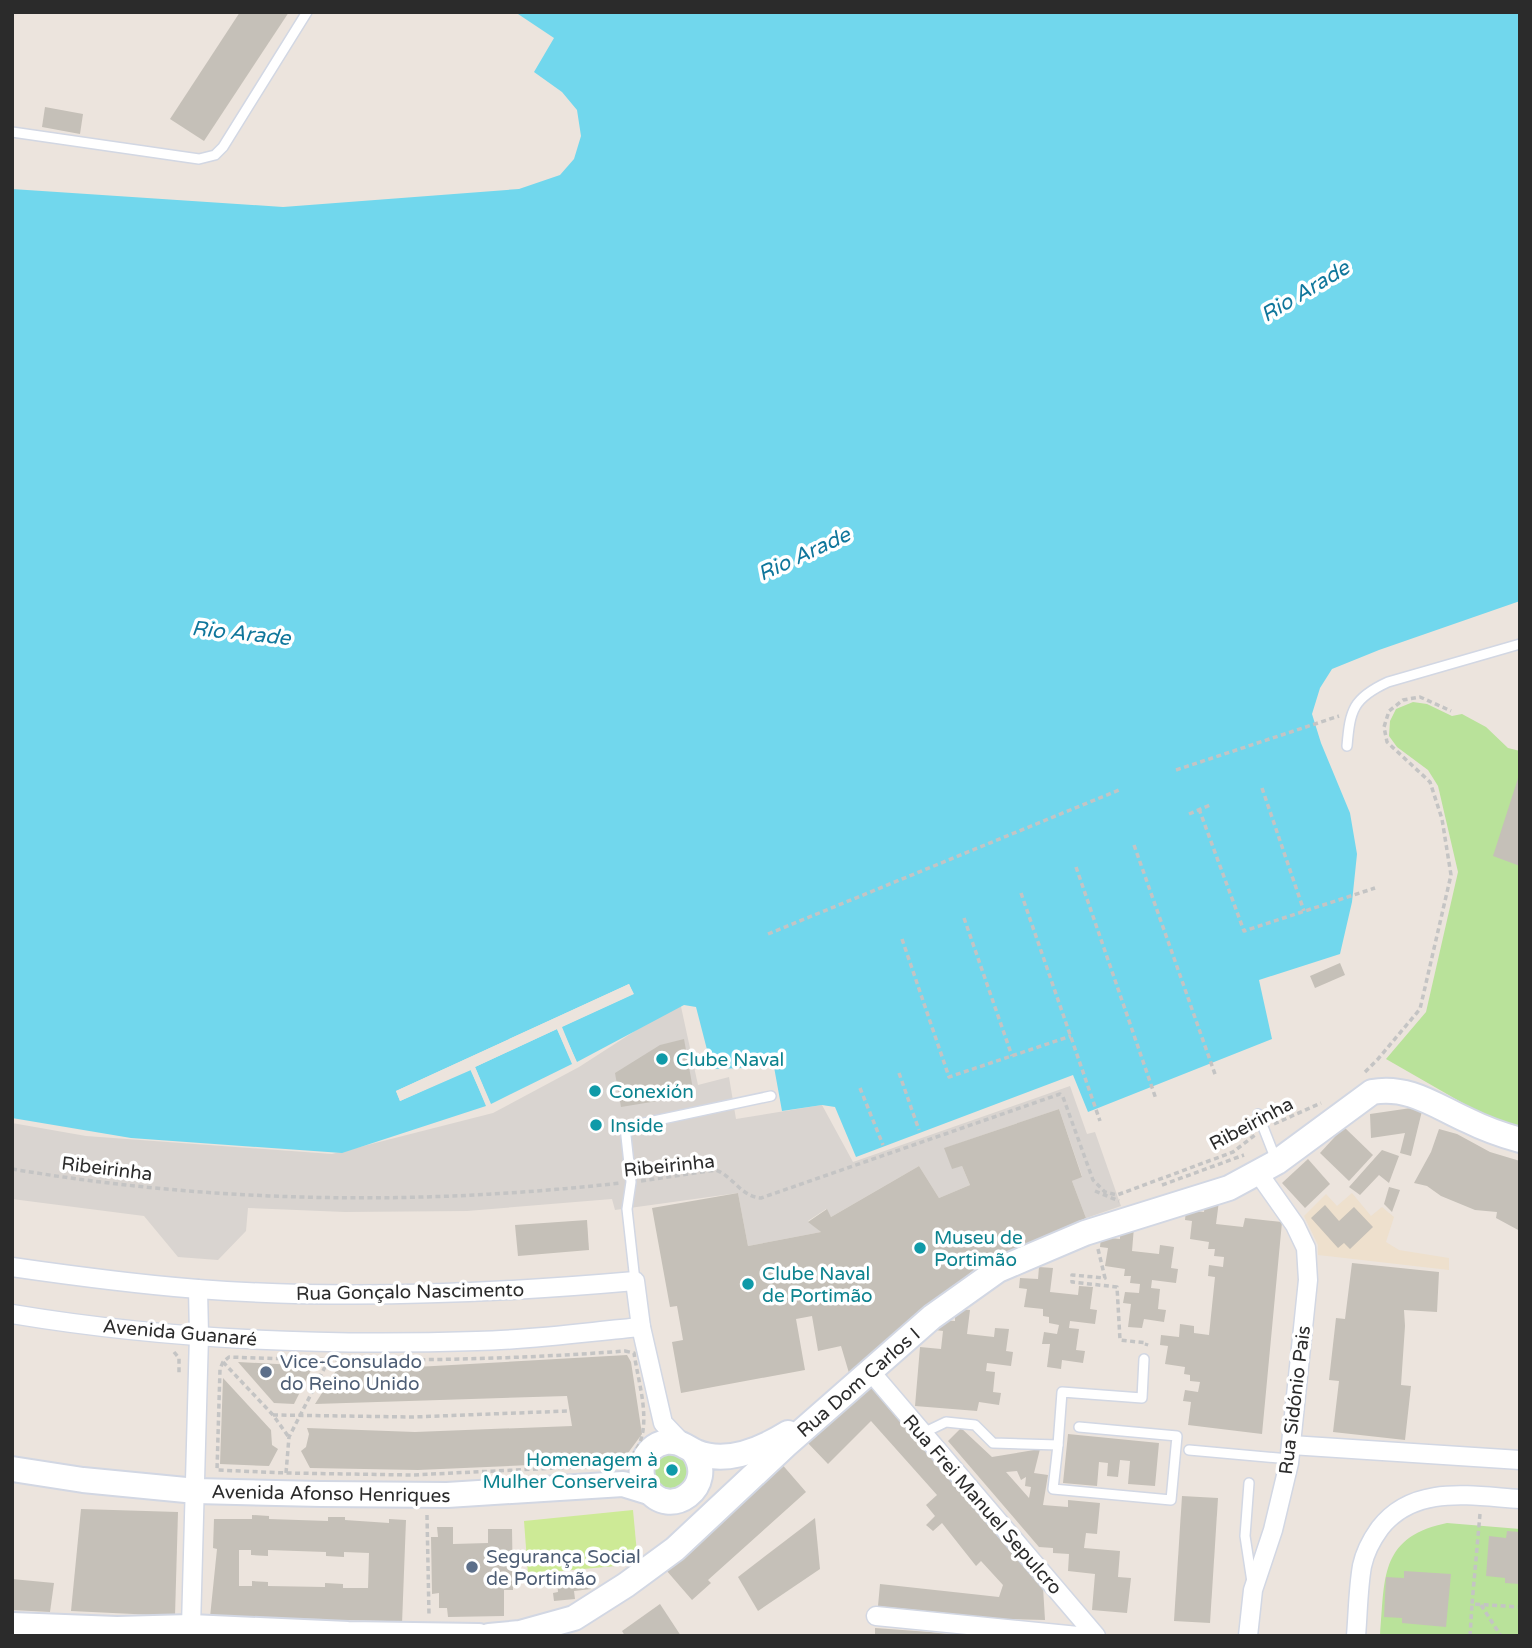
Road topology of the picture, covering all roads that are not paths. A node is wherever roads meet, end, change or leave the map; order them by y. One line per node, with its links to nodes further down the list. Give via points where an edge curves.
1 (307, 12): 2 (lane, via 215,155 199,159)
2 (12, 132)
3 (1520, 644): 4 (lane, via 1370,691 1351,712)
4 (1347, 746)
5 (771, 1096): 10 (lane, via 625,1126)
6 (1258, 1114): 8 (lane)
7 (1520, 1140): 8 (street, Rua Dom Carlos I, via 1388,1089 1372,1092)
8 (1268, 1159): 16 (street, Rua Dom Carlos I, via 1229,1188 1094,1230 998,1270 932,1317); 24 (street, Rua Sidónio Pais, via 1308,1262)
9 (12, 1267): 11 (street, Rua Gonçalo Nascimento)
10 (635, 1281): 11 (street, Rua Gonçalo Nascimento, via 401,1295); 13 (street)
11 (198, 1289): 14 (street)
12 (12, 1314): 14 (street, Avenida Guanaré)
13 (641, 1327): 14 (street, Avenida Guanaré, via 480,1341 356,1343); 22 (street, via 663,1423)
14 (200, 1335): 29 (street)
15 (1144, 1359): 21 (lane, via 1142,1398 1062,1392)
16 (870, 1371): 17 (street, Rua Dom Carlos I); 19 (street, Rua Frei Manuel Sepulcro)
17 (828, 1409): 20 (street, Rua Dom Carlos I); 22 (street, via 772,1443 746,1452 709,1456)
18 (1079, 1427): 21 (lane, via 1177,1436 1171,1500 1053,1489)
19 (923, 1433): 21 (lane, via 946,1422 975,1424 993,1443); 41 (street, Rua Frei Manuel Sepulcro)
20 (786, 1445): 28 (street, via 738,1475); 32 (street, Rua Dom Carlos I)
21 (1058, 1446)
22 (688, 1447): 28 (street, via 699,1462); 30 (street, via 664,1442 645,1457 642,1475)
23 (1189, 1450): 24 (lane)
24 (1290, 1452): 25 (street); 33 (street, Rua Sidónio Pais, via 1273,1530)
25 (1520, 1460)
26 (12, 1469): 29 (street, Avenida Afonso Henriques)
27 (1249, 1483): 33 (lane, via 1245,1536)
28 (694, 1488): 30 (street, via 678,1501 666,1501); 32 (street)
29 (196, 1491): 30 (street, Avenida Afonso Henriques, via 447,1495 623,1484); 36 (street)
30 (649, 1492)
31 (1520, 1499): 43 (street, via 1432,1496 1407,1504 1387,1520 1372,1539 1362,1564)
32 (675, 1549): 39 (street, Rua Dom Carlos I, via 574,1618)
33 (1253, 1590): 42 (street, Rua Sidónio Pais)
34 (876, 1616): 40 (street)
35 (12, 1625): 36 (street)
36 (191, 1627): 37 (street)
37 (347, 1635): 38 (street)
38 (479, 1636)
39 (489, 1636)
40 (1078, 1636)
41 (1096, 1636)
42 (1248, 1636)
43 (1356, 1636)

